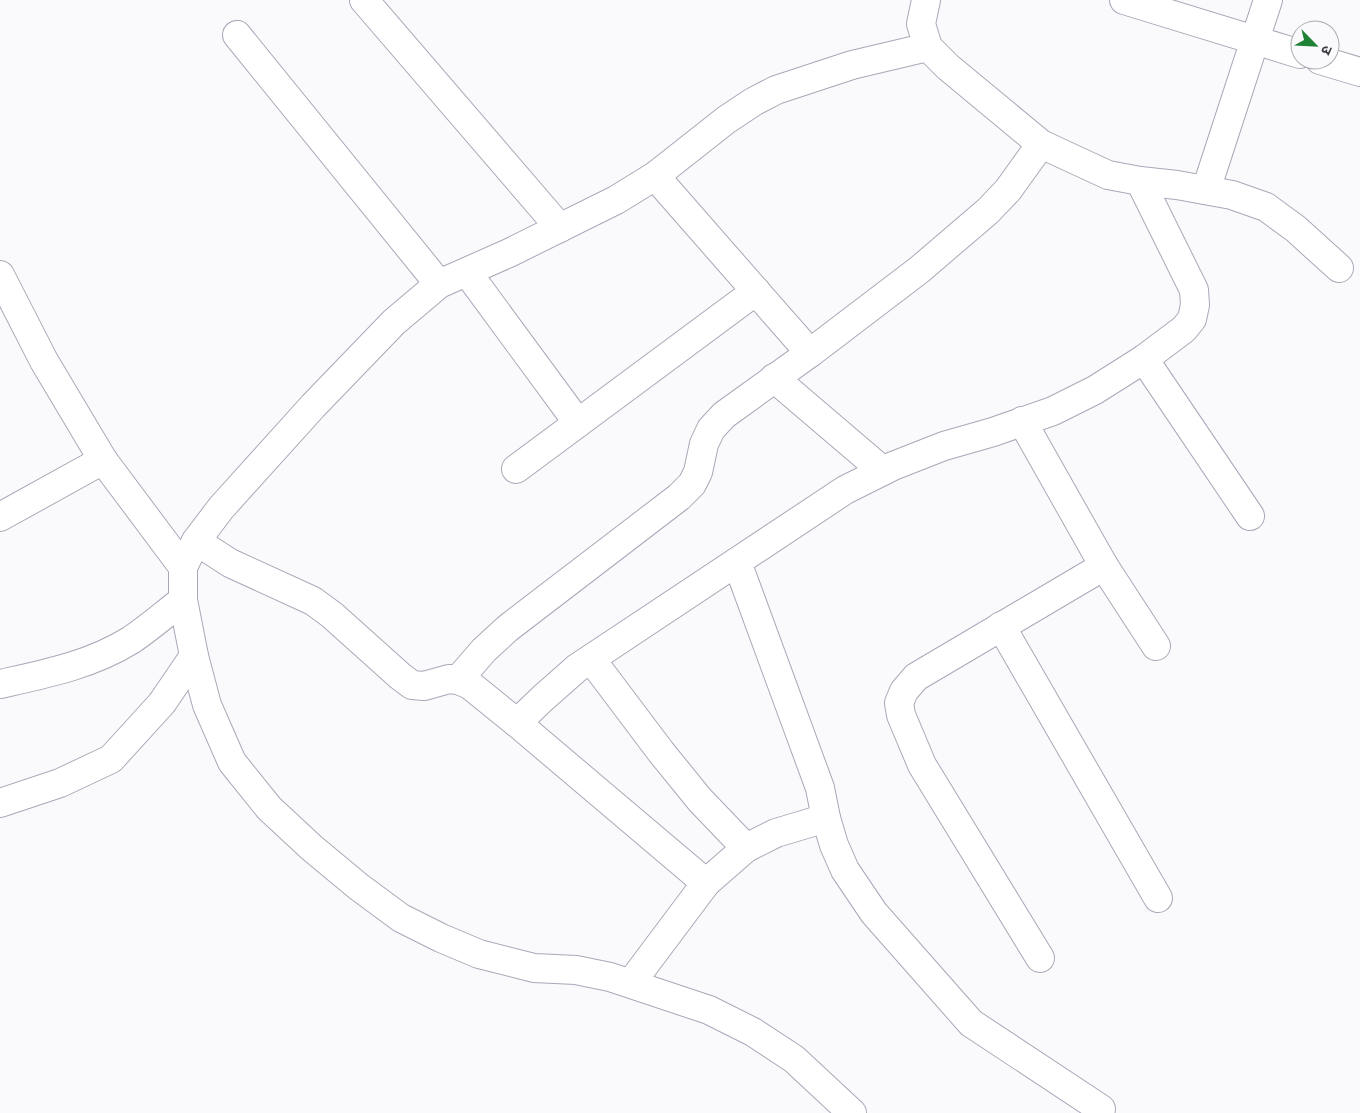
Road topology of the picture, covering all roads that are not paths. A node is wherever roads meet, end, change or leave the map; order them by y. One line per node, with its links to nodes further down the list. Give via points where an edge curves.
1 (364, 0): 15 (street)
2 (926, 0): 7 (street, via 921,24)
3 (1124, 0): 6 (street)
4 (1268, 0): 6 (street)
5 (236, 35): 19 (street)
6 (1255, 40): 8 (street); 14 (street)
7 (928, 47): 11 (street); 12 (street, via 852,65 776,90 726,120)
8 (1290, 51)
9 (1340, 66): 10 (street)
10 (1360, 72)
11 (1041, 144): 13 (street, via 1108,175); 21 (street, via 1008,190 988,211 919,270)
12 (655, 176): 15 (street); 20 (street)
13 (1140, 181): 14 (street); 22 (street, via 1194,290 1195,305 1192,319 1184,330)
14 (1206, 190): 16 (street, via 1266,207)
15 (560, 228): 17 (street)
16 (1339, 268)
17 (467, 272): 19 (street); 25 (street)
18 (0, 275): 26 (street, via 44,361)
19 (439, 284): 31 (street, via 394,322 313,406 221,508)
20 (756, 291): 21 (street); 25 (street)
21 (810, 352): 23 (street)
22 (1144, 359): 24 (street, via 1095,390); 29 (street)
23 (774, 378): 28 (street); 40 (street, via 724,415 711,429 698,472 679,497 508,628)
24 (1022, 422): 28 (street, via 944,446); 33 (street)
25 (578, 423): 27 (street)
26 (103, 460): 30 (street); 34 (street)
27 (516, 469)
28 (883, 471): 32 (street, via 845,490)
29 (1250, 516)
30 (0, 517)
31 (196, 541): 34 (street); 40 (street, via 230,563 313,601 412,684 424,686 449,679)
32 (737, 562): 39 (street); 44 (street, via 820,788)
33 (1104, 566): 36 (street); 37 (street)
34 (184, 567): 35 (street)
35 (183, 600): 38 (street); 41 (street, via 131,639 102,655 61,670)
36 (1001, 626): 47 (street); 48 (street, via 916,677 899,703 922,765)
37 (1156, 646)
38 (194, 656): 43 (street, via 162,703 111,759 60,783); 49 (street, via 207,705 232,762 269,808 312,848 401,918 479,954 534,968 576,970)
39 (591, 659): 42 (street, via 542,698); 45 (street, via 700,800)
40 (458, 680): 42 (street, via 470,685)
41 (0, 684)
42 (517, 723): 46 (street)
43 (0, 803)
44 (826, 818): 45 (street, via 776,834); 50 (street, via 845,870 874,913 971,1023)
45 (746, 848): 46 (street)
46 (706, 883): 49 (street)
47 (1158, 898)
48 (1040, 958)
49 (630, 982): 51 (street, via 709,1010 753,1032 794,1059)
50 (1101, 1109)
51 (852, 1113)

